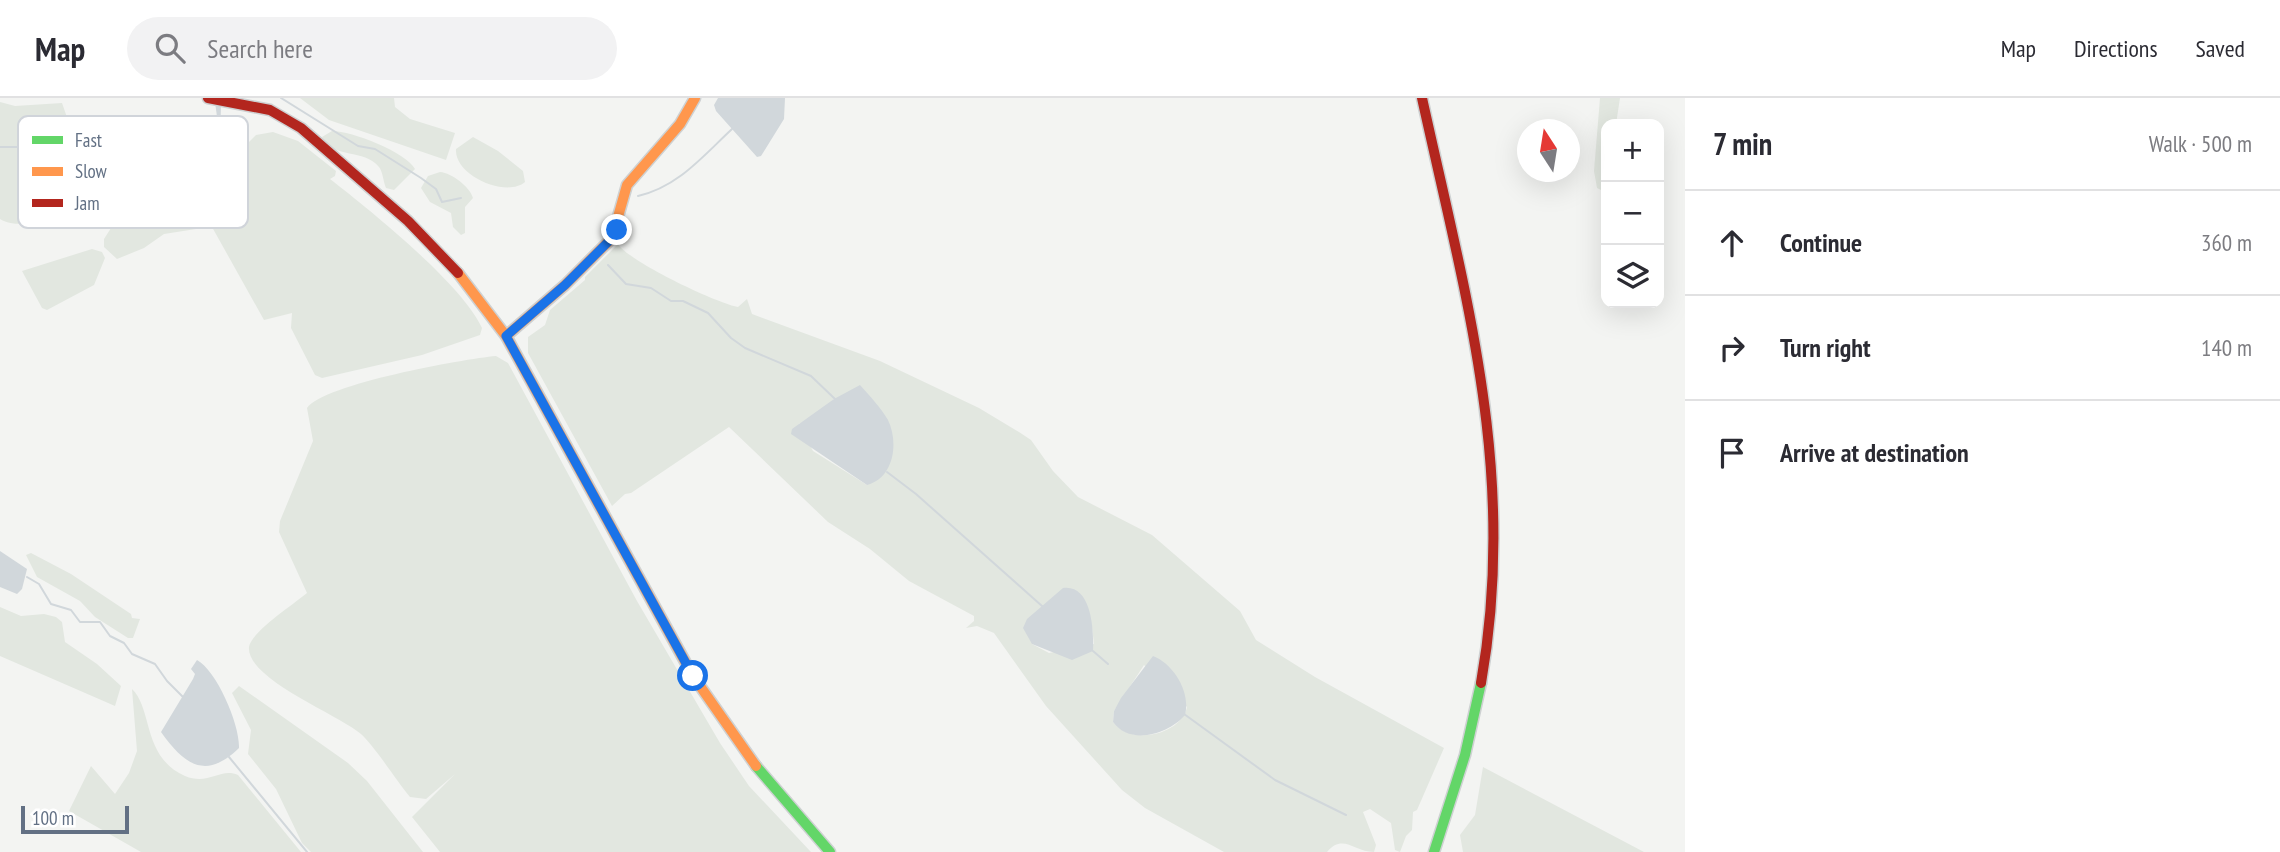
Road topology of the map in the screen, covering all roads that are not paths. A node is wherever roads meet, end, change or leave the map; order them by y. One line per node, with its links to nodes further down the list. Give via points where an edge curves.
1 (208, 98): 4 (main road, via 270,110 301,128 433,245)
2 (695, 98): 4 (main road, via 680,124 627,185 612,238)
3 (1422, 98): 6 (main road, via 1485,390 1496,516 1483,678 1462,769)
4 (506, 336): 5 (main road, via 693,676 748,757)
5 (830, 852)
6 (1434, 852)

